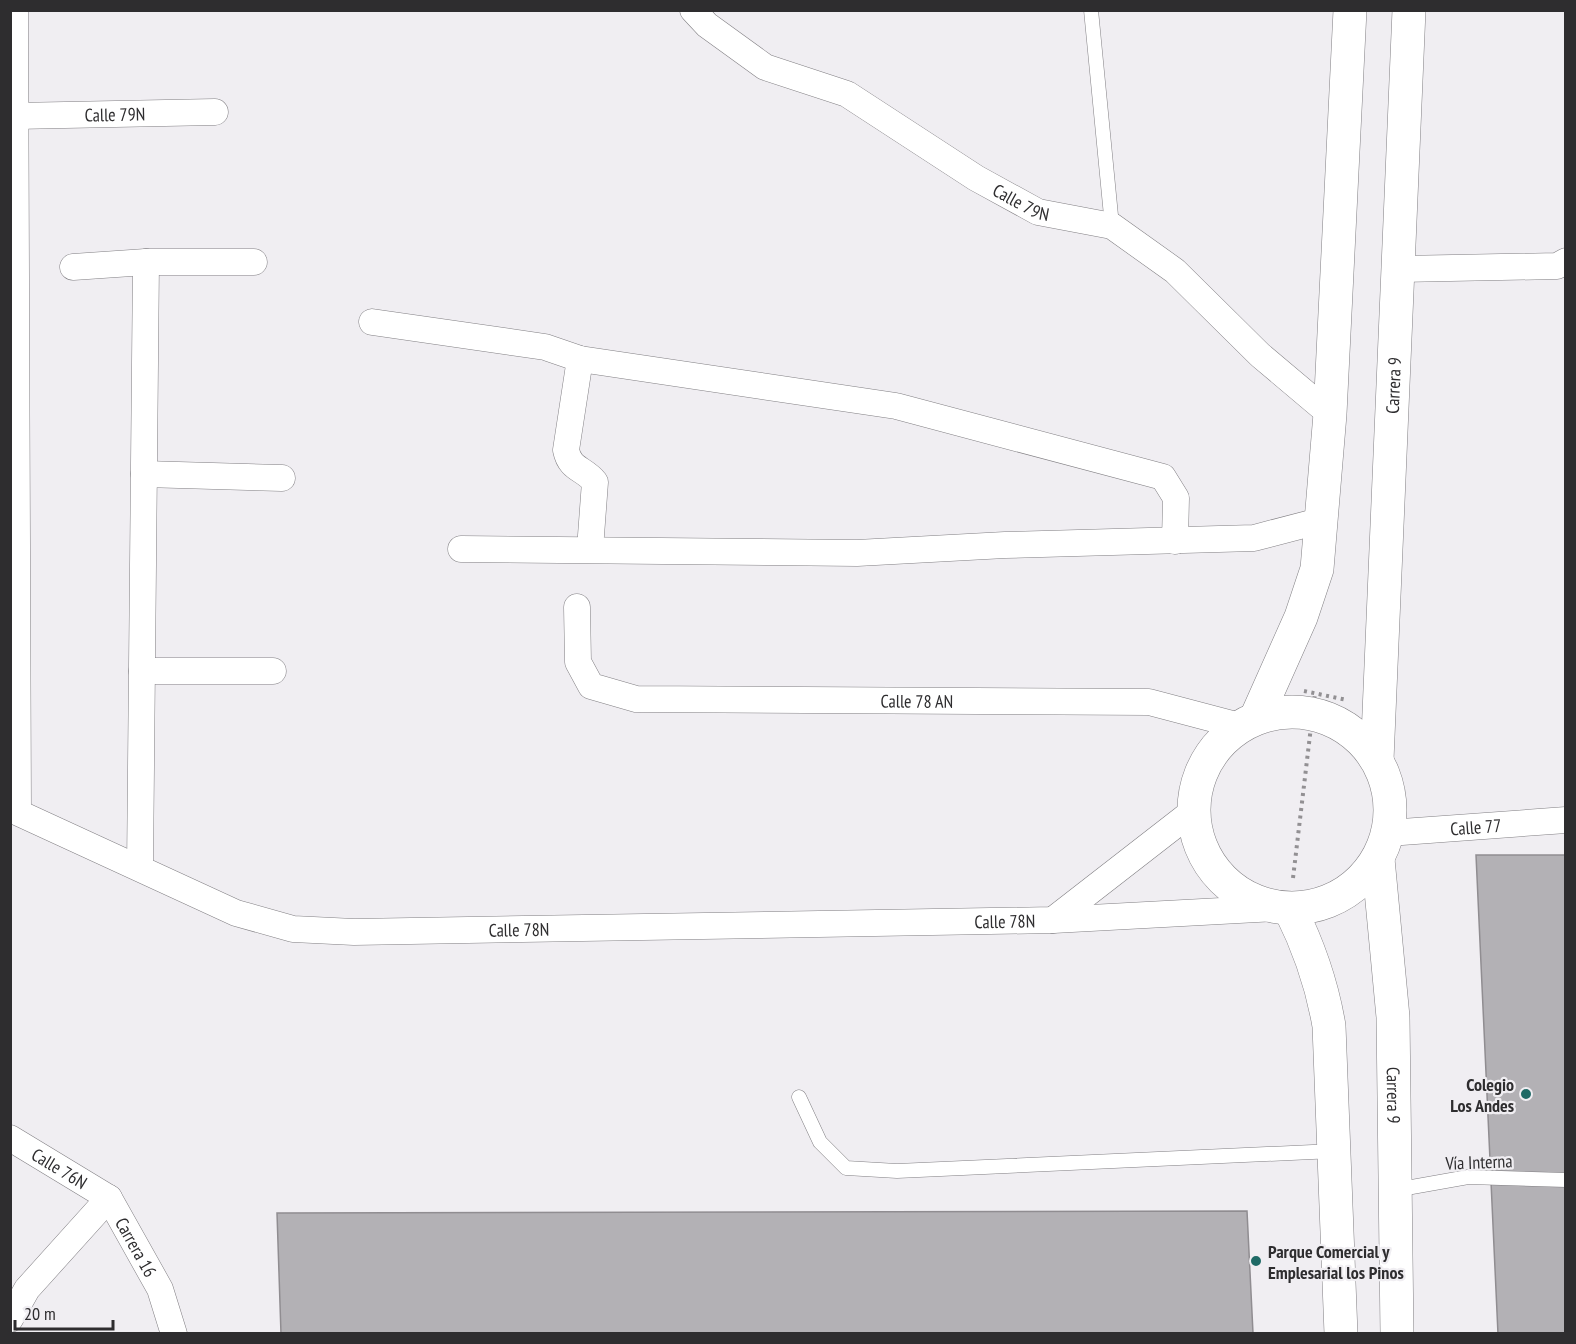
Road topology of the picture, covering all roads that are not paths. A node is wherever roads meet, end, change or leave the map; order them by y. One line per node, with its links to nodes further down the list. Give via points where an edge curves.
1 (15, 10): 7 (street)
2 (693, 10): 9 (street, Calle 79N, via 707,25 765,67 847,94 976,178 1038,212)
3 (1091, 10): 9 (lane)
4 (1350, 10): 17 (main road)
5 (1409, 10): 14 (main road, Carrera 9)
6 (215, 112): 7 (street, Calle 79N)
7 (15, 116): 8 (street)
8 (13, 166): 29 (street)
9 (1112, 226): 17 (street, Calle 79N, via 1175,271 1260,354)
10 (1566, 261): 14 (street, via 1557,266)
11 (146, 262): 12 (street); 13 (street); 18 (street)
12 (254, 262)
13 (73, 267)
14 (1400, 269): 28 (main road, Carrera 9)
15 (372, 322): 16 (street, via 545,347)
16 (580, 359): 21 (street, via 896,406 1163,477 1176,498); 23 (street, via 566,450 568,461 596,482)
17 (1330, 414): 20 (main road)
18 (144, 474): 19 (street); 25 (street)
19 (282, 478)
20 (1323, 520): 21 (street, via 1254,538); 27 (main road, via 1317,569 1300,616 1271,685)
21 (1174, 541): 23 (street, via 857,553)
22 (461, 549): 23 (street)
23 (590, 549)
24 (577, 607): 27 (street, Calle 78 AN, via 578,662 591,686 636,699 1149,702)
25 (142, 671): 26 (street); 33 (street)
26 (273, 671)
27 (1248, 722): 28 (main road, via 1313,703 1360,738); 30 (main road, via 1218,744 1202,768)
28 (1377, 760): 32 (main road, Carrera 9, via 1390,800)
29 (14, 810): 33 (street, Calle 78N)
30 (1192, 812): 34 (main road, via 1204,857 1235,891); 35 (street, Calle 78N)
31 (1566, 820): 32 (street, Calle 77)
32 (1383, 846): 34 (main road, via 1355,886 1324,903); 40 (main road, Carrera 9, via 1393,1017)
33 (140, 868): 35 (street, Calle 78N, via 236,912 293,929 354,932)
34 (1284, 908): 35 (street, Calle 78N); 38 (main road, via 1307,943 1323,991 1329,1026)
35 (1053, 920)
36 (799, 1097): 38 (lane, via 820,1142 846,1168 897,1171)
37 (10, 1138): 41 (street, Calle 76N)
38 (1334, 1151): 44 (main road)
39 (1566, 1180): 40 (lane, Vía Interna, via 1468,1177)
40 (1395, 1190): 45 (main road, Carrera 9)
41 (109, 1198): 42 (street, via 27,1289); 43 (street, Carrera 16, via 160,1289)
42 (10, 1319)
43 (174, 1334)
44 (1341, 1334)
45 (1397, 1334)

